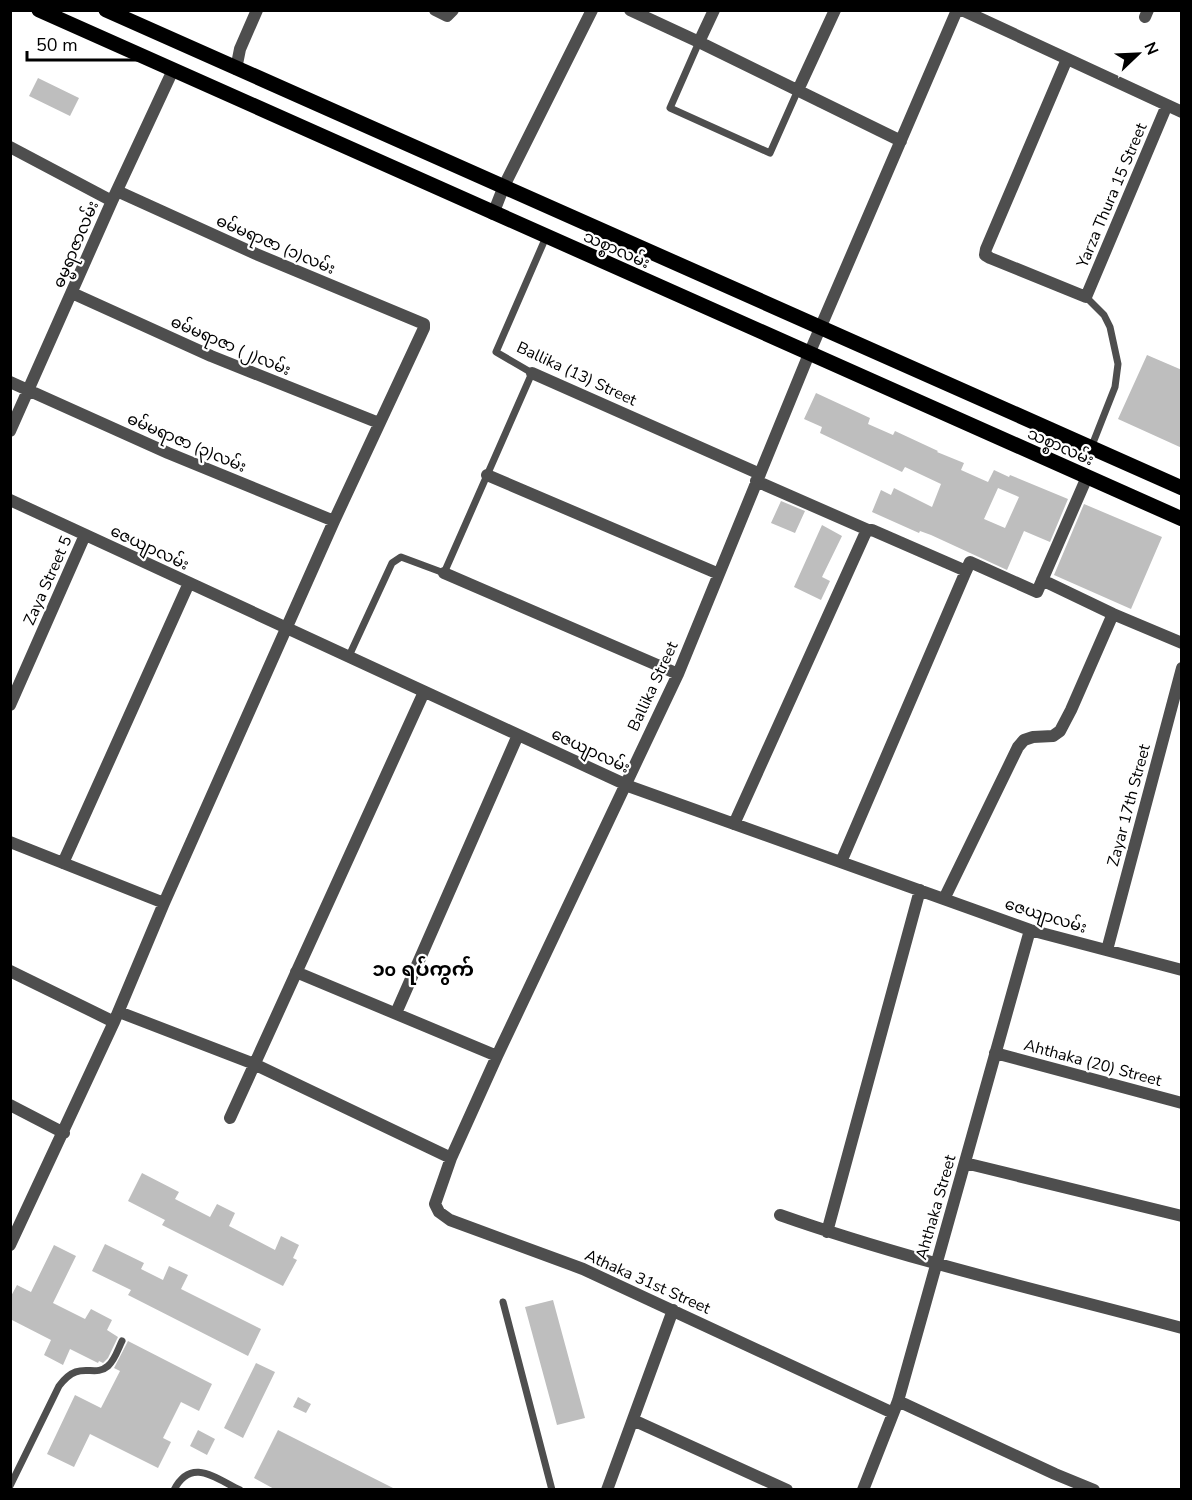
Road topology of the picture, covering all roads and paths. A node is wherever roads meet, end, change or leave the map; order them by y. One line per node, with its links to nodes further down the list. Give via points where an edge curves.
1 (39, 10): 15 (main road, သစ္စာလမ်း)
2 (106, 10): 14 (main road, သစ္စာလမ်း)
3 (257, 10): 14 (street)
4 (435, 10): 5 (street, via 447,16)
5 (453, 10)
6 (592, 10): 21 (street)
7 (630, 10): 12 (street)
8 (714, 10): 12 (street)
9 (835, 10): 16 (street)
10 (957, 10): 19 (street, Ballika Street)
11 (962, 10): 13 (street)
12 (699, 42): 16 (street); 16 (lane, via 670,108 770,153)
13 (1067, 59): 17 (street); 26 (street, via 985,255)
14 (236, 69): 21 (main road, သစ္စာလမ်း)
15 (173, 70): 22 (street, ဓမ္မရာဇာလမ်း); 23 (main road, သစ္စာလမ်း)
16 (798, 90): 19 (street)
17 (1167, 105): 18 (street); 26 (street, Yarza Thura 15 Street)
18 (1182, 112)
19 (901, 141): 27 (street, Ballika Street)
20 (10, 147): 22 (street, ဓမ်မရာဇာ (၁)လမ်း)
21 (504, 186): 23 (street); 27 (main road, သစ္စာလမ်း)
22 (114, 196): 25 (street, ဓမ္မရာဇာလမ်း); 32 (street, ဓမ်မရာဇာ (၁)လမ်း, via 424,324)
23 (493, 214): 24 (main road, သစ္စာလမ်း)
24 (546, 237): 28 (main road, သစ္စာလမ်း); 29 (lane, Ballika (13) Street, via 496,348 499,355)
25 (72, 293): 31 (street, ဓမ္မရာဇာလမ်း); 32 (street, ဓမ်မရာဇာ (၂)လမ်း, via 211,356)
26 (1086, 297): 34 (lane, via 1110,327 1118,364 1115,387)
27 (821, 326): 28 (street, Ballika Street); 34 (main road, သစ္စာလမ်း)
28 (809, 354): 37 (street, Ballika Street); 38 (main road, သစ္စာလမ်း)
29 (532, 373): 36 (lane); 37 (street, Ballika (13) Street)
30 (10, 382): 31 (street, ဓမ်မရာဇာ (၃)လမ်း)
31 (28, 390): 33 (street, ဓမ္မရာဇာလမ်း); 43 (street, ဓမ်မရာဇာ (၃)လမ်း)
32 (379, 423): 43 (street)
33 (10, 431)
34 (1090, 448): 35 (main road, သစ္စာလမ်း)
35 (1135, 468): 39 (main road, သစ္စာလမ်း); 40 (main road)
36 (487, 475): 47 (lane); 48 (street)
37 (758, 477): 44 (street, Ballika (13) Street); 48 (street, Ballika Street)
38 (1087, 477): 40 (main road, သစ္စာလမ်း); 49 (street)
39 (1182, 488)
40 (1124, 494): 42 (main road, သစ္စာလမ်း)
41 (10, 500): 45 (street, ဇေယျာလမ်း)
42 (1182, 519)
43 (334, 521): 52 (street)
44 (868, 530): 46 (street, Ballika (13) Street); 62 (street)
45 (85, 535): 50 (street, ဇေယျာလမ်း); 59 (street, Zaya Street 5)
46 (966, 571): 49 (street, via 970,562 1037,592); 64 (street)
47 (444, 573): 54 (lane, via 401,557 396,559); 56 (street)
48 (719, 574): 56 (street, Ballika Street)
49 (1042, 580): 51 (street)
50 (189, 583): 52 (street, ဇေယျာလမ်း); 65 (street)
51 (1113, 614): 53 (street); 67 (street, via 1060,731 1053,736 1024,740 1018,747)
52 (287, 628): 54 (street, ဇေယျာလမ်း); 68 (street)
53 (1182, 643)
54 (349, 656): 58 (street, ဇေယျာလမ်း)
55 (1182, 668): 57 (street, Zayar 17th Street)
56 (678, 674): 61 (street, Ballika Street)
57 (1179, 688): 70 (street, Zayar 17th Street)
58 (424, 692): 60 (street, ဇေယျာလမ်း); 73 (street)
59 (10, 705)
60 (518, 735): 61 (street, ဇေယျာလမ်း); 74 (street)
61 (625, 784): 62 (street, ဇေယျာလမ်း); 77 (street, Ballika Street)
62 (734, 824): 64 (street, ဇေယျာလမ်း)
63 (10, 842): 65 (street)
64 (841, 862): 66 (street, ဇေယျာလမ်း)
65 (63, 864): 68 (street)
66 (920, 890): 67 (street, ဇေယျာလမ်း); 87 (street)
67 (944, 899): 69 (street, ဇေယျာလမ်း)
68 (165, 903): 75 (street)
69 (1030, 930): 70 (street, ဇေယျာလမ်း); 76 (street, Ahthaka Street)
70 (1107, 950): 72 (street, ဇေယျာလမ်း)
71 (10, 970): 75 (street)
72 (1182, 970)
73 (296, 972): 74 (street); 78 (street)
74 (396, 1013): 77 (street)
75 (117, 1017): 78 (street); 82 (street)
76 (995, 1053): 79 (street, Ahthaka (20) Street); 84 (street, Ahthaka Street)
77 (497, 1056): 83 (street, Ballika Street)
78 (254, 1064): 81 (street); 83 (street)
79 (1182, 1103)
80 (10, 1105): 82 (street)
81 (230, 1118)
82 (64, 1134): 88 (street)
83 (451, 1158): 91 (street, Athaka 31st Street, via 435,1204 444,1216 583,1269)
84 (965, 1163): 86 (street); 89 (street, Ahthaka Street)
85 (780, 1215): 87 (street)
86 (1182, 1216)
87 (827, 1232): 89 (street)
88 (12, 1236)
89 (937, 1263): 92 (street); 94 (street, Ahthaka Street)
90 (503, 1302): 100 (lane)
91 (673, 1310): 95 (street, Athaka 31st Street); 96 (street)
92 (1182, 1328)
93 (122, 1341): 97 (lane, via 103,1370 74,1371 59,1386)
94 (898, 1401): 95 (street, Ahthaka Street); 104 (street)
95 (893, 1413): 103 (street, Ahthaka Street)
96 (633, 1420): 101 (street); 102 (street)
97 (10, 1486)
98 (174, 1490): 99 (lane, via 187,1473 199,1471)
99 (240, 1490)
100 (552, 1490)
101 (607, 1490)
102 (787, 1490)
103 (863, 1490)
104 (1094, 1490)

